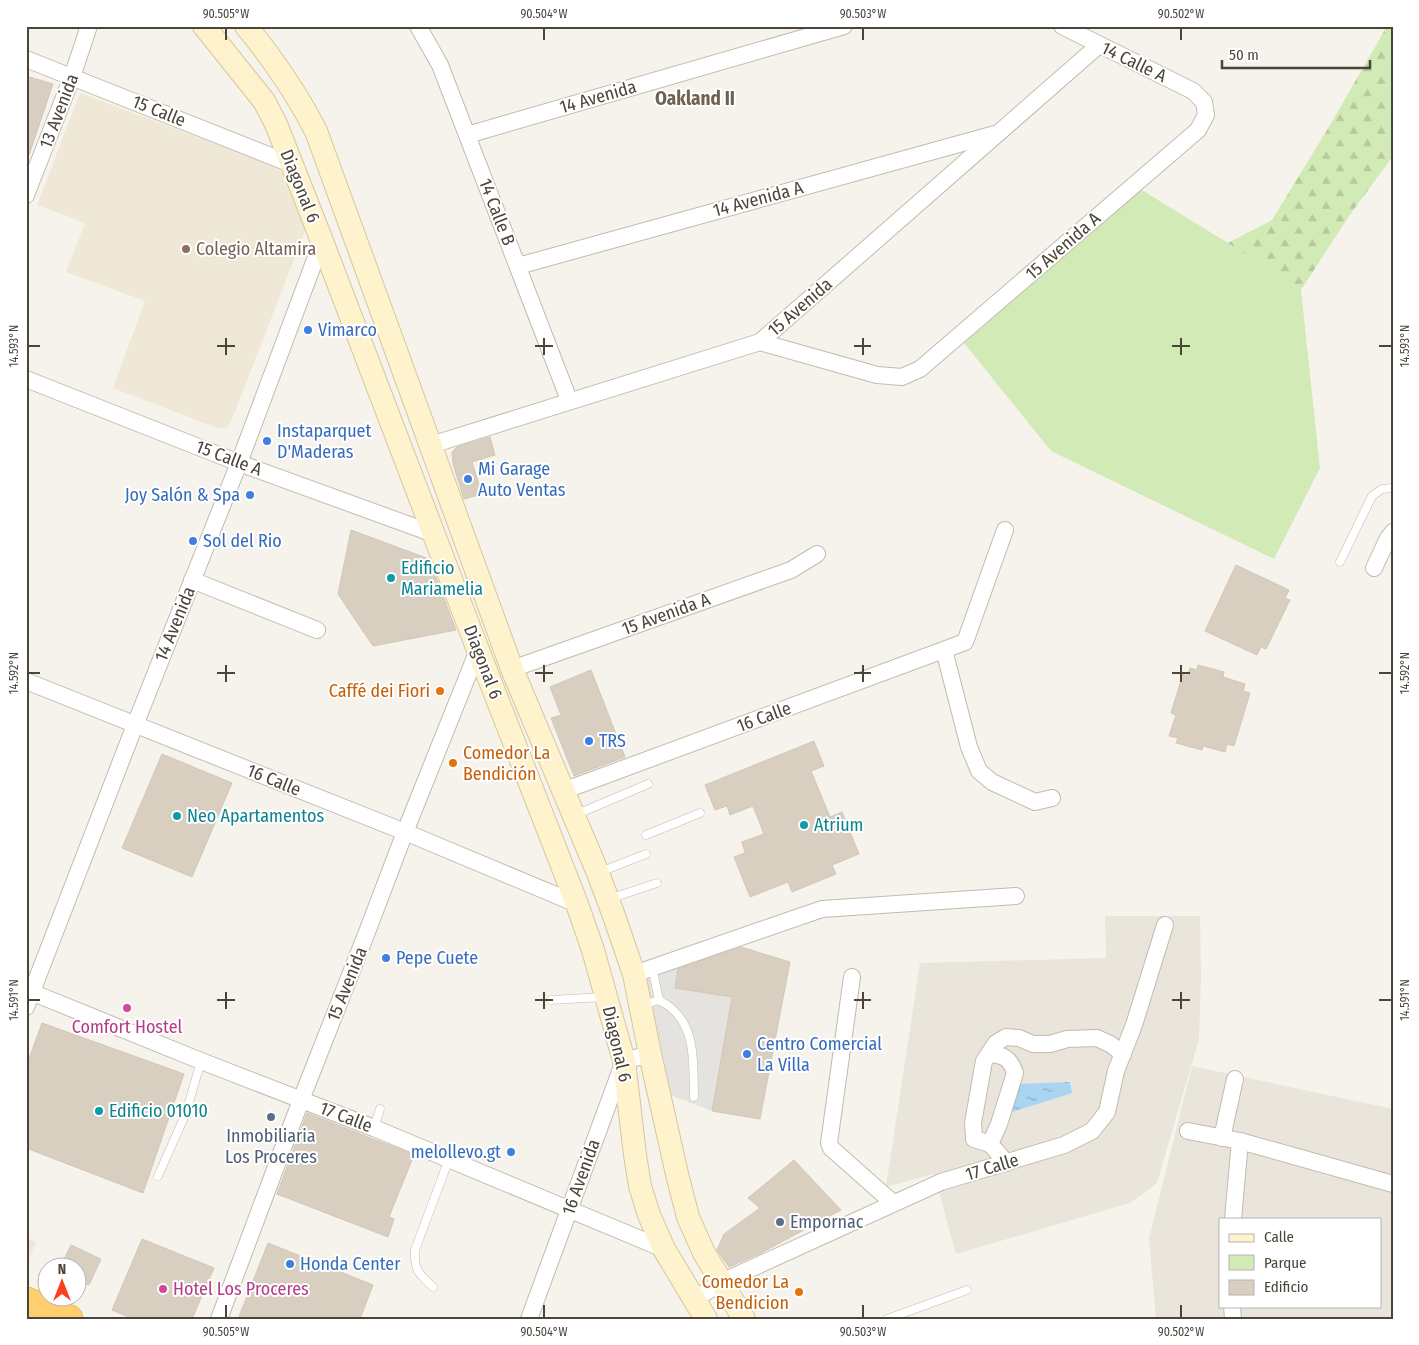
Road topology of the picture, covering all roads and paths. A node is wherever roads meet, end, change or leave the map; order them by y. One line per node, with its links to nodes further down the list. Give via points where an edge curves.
1 (89, 26): 9 (street, 13 Avenida)
2 (204, 26): 13 (main road, Diagonal 6, via 264,101)
3 (246, 26): 20 (main road, Diagonal 6, via 298,99 316,131)
4 (418, 26): 12 (street, 14 Calle B, via 440,65)
5 (844, 26): 12 (street, 14 Avenida)
6 (1062, 26): 7 (street, 14 Calle A)
7 (1099, 45): 10 (street, 14 Calle A, via 1193,92); 11 (street, 15 Avenida)
8 (26, 59): 9 (street, 15 Calle)
9 (72, 77): 13 (street, 15 Calle); 14 (street, 13 Avenida)
10 (1204, 102): 17 (street, 15 Avenida A, via 1206,115 1198,130 920,369 902,377 877,375)
11 (999, 132): 16 (street, 14 Avenida A); 17 (street, 15 Avenida)
12 (467, 135): 16 (street, 14 Calle B)
13 (291, 164): 15 (main road, Diagonal 6)
14 (26, 195)
15 (322, 241): 21 (street, 14 Avenida); 25 (main road, Diagonal 6)
16 (518, 266): 19 (street, 14 Calle B)
17 (760, 342): 19 (street, 15 Avenida)
18 (26, 379): 21 (street, 15 Calle A)
19 (569, 400): 20 (street, 15 Avenida)
20 (431, 445): 33 (main road, Diagonal 6)
21 (239, 462): 25 (street, 15 Calle A); 29 (street, 14 Avenida)
22 (1393, 488): 27 (lane, via 1382,489 1372,496)
23 (1006, 530): 32 (street, 16 Calle, via 965,642)
24 (1393, 532): 28 (street)
25 (434, 534): 31 (main road, Diagonal 6)
26 (817, 554): 33 (street, 15 Avenida A, via 791,570)
27 (1340, 562)
28 (1374, 568)
29 (192, 580): 30 (street); 35 (street, 14 Avenida)
30 (317, 630)
31 (478, 650): 41 (street, 15 Avenida); 48 (main road, Diagonal 6)
32 (944, 650): 37 (street, 16 Calle); 38 (street, via 969,747 979,771 992,782 1035,802)
33 (512, 669): 37 (main road, Diagonal 6)
34 (26, 681): 35 (street, 16 Calle)
35 (135, 725): 41 (street, 16 Calle); 52 (street, 14 Avenida)
36 (648, 784): 40 (lane)
37 (563, 791): 40 (main road, Diagonal 6)
38 (1052, 798)
39 (700, 813): 42 (lane)
40 (573, 815): 44 (main road, Diagonal 6)
41 (405, 832): 48 (street, 16 Calle); 63 (street, 15 Avenida)
42 (646, 835)
43 (646, 854): 44 (lane)
44 (598, 872): 47 (main road, Diagonal 6)
45 (657, 883): 47 (lane)
46 (1016, 896): 50 (street, via 822,910)
47 (608, 900): 50 (main road, Diagonal 6)
48 (577, 904): 53 (main road, Diagonal 6)
49 (1165, 925): 58 (street, 17 Calle)
50 (643, 970): 55 (main road, Diagonal 6)
51 (852, 978): 74 (street, via 829,1143)
52 (28, 996): 60 (street, 17 Calle)
53 (606, 997): 54 (lane); 59 (main road, Diagonal 6)
54 (551, 1000)
55 (650, 1003): 56 (main road, Diagonal 6); 62 (lane, via 673,1009 691,1036)
56 (650, 1054): 59 (street); 78 (main road, Diagonal 6, via 688,1217)
57 (989, 1054): 58 (street, via 996,1043 1006,1037 1033,1044 1098,1038); 69 (street, via 984,1061 973,1123 974,1139); 69 (street, via 1008,1058 1015,1073)
58 (1123, 1054): 71 (street, 17 Calle, via 1107,1112 1092,1131 1064,1145)
59 (624, 1060): 75 (street, 16 Avenida); 77 (main road, Diagonal 6, via 640,1186)
60 (201, 1062): 63 (street, 17 Calle); 72 (lane, via 186,1114)
61 (1235, 1079): 67 (street)
62 (694, 1097)
63 (301, 1100): 65 (street, 17 Calle); 84 (street, 15 Avenida)
64 (380, 1109): 65 (lane)
65 (374, 1128): 70 (street, 17 Calle)
66 (1188, 1131): 67 (street)
67 (1222, 1138): 68 (street)
68 (1240, 1141): 73 (street); 76 (street)
69 (990, 1144): 71 (street)
70 (449, 1159): 75 (street, 17 Calle); 79 (lane, via 414,1250 419,1275)
71 (1007, 1163): 74 (street, 17 Calle, via 941,1182)
72 (158, 1176)
73 (1393, 1184)
74 (893, 1203): 78 (street, 17 Calle)
75 (569, 1210): 77 (street, 17 Calle); 85 (street, 16 Avenida)
76 (1233, 1218)
77 (664, 1249): 81 (main road, Diagonal 6)
78 (721, 1282): 81 (street, 17 Calle); 87 (main road, Diagonal 6)
79 (433, 1287)
80 (967, 1290): 88 (lane)
81 (694, 1298): 86 (main road, Diagonal 6)
82 (26, 1301): 83 (highway)
83 (68, 1319)
84 (219, 1319)
85 (529, 1319)
86 (706, 1319)
87 (744, 1319)
88 (887, 1319)

